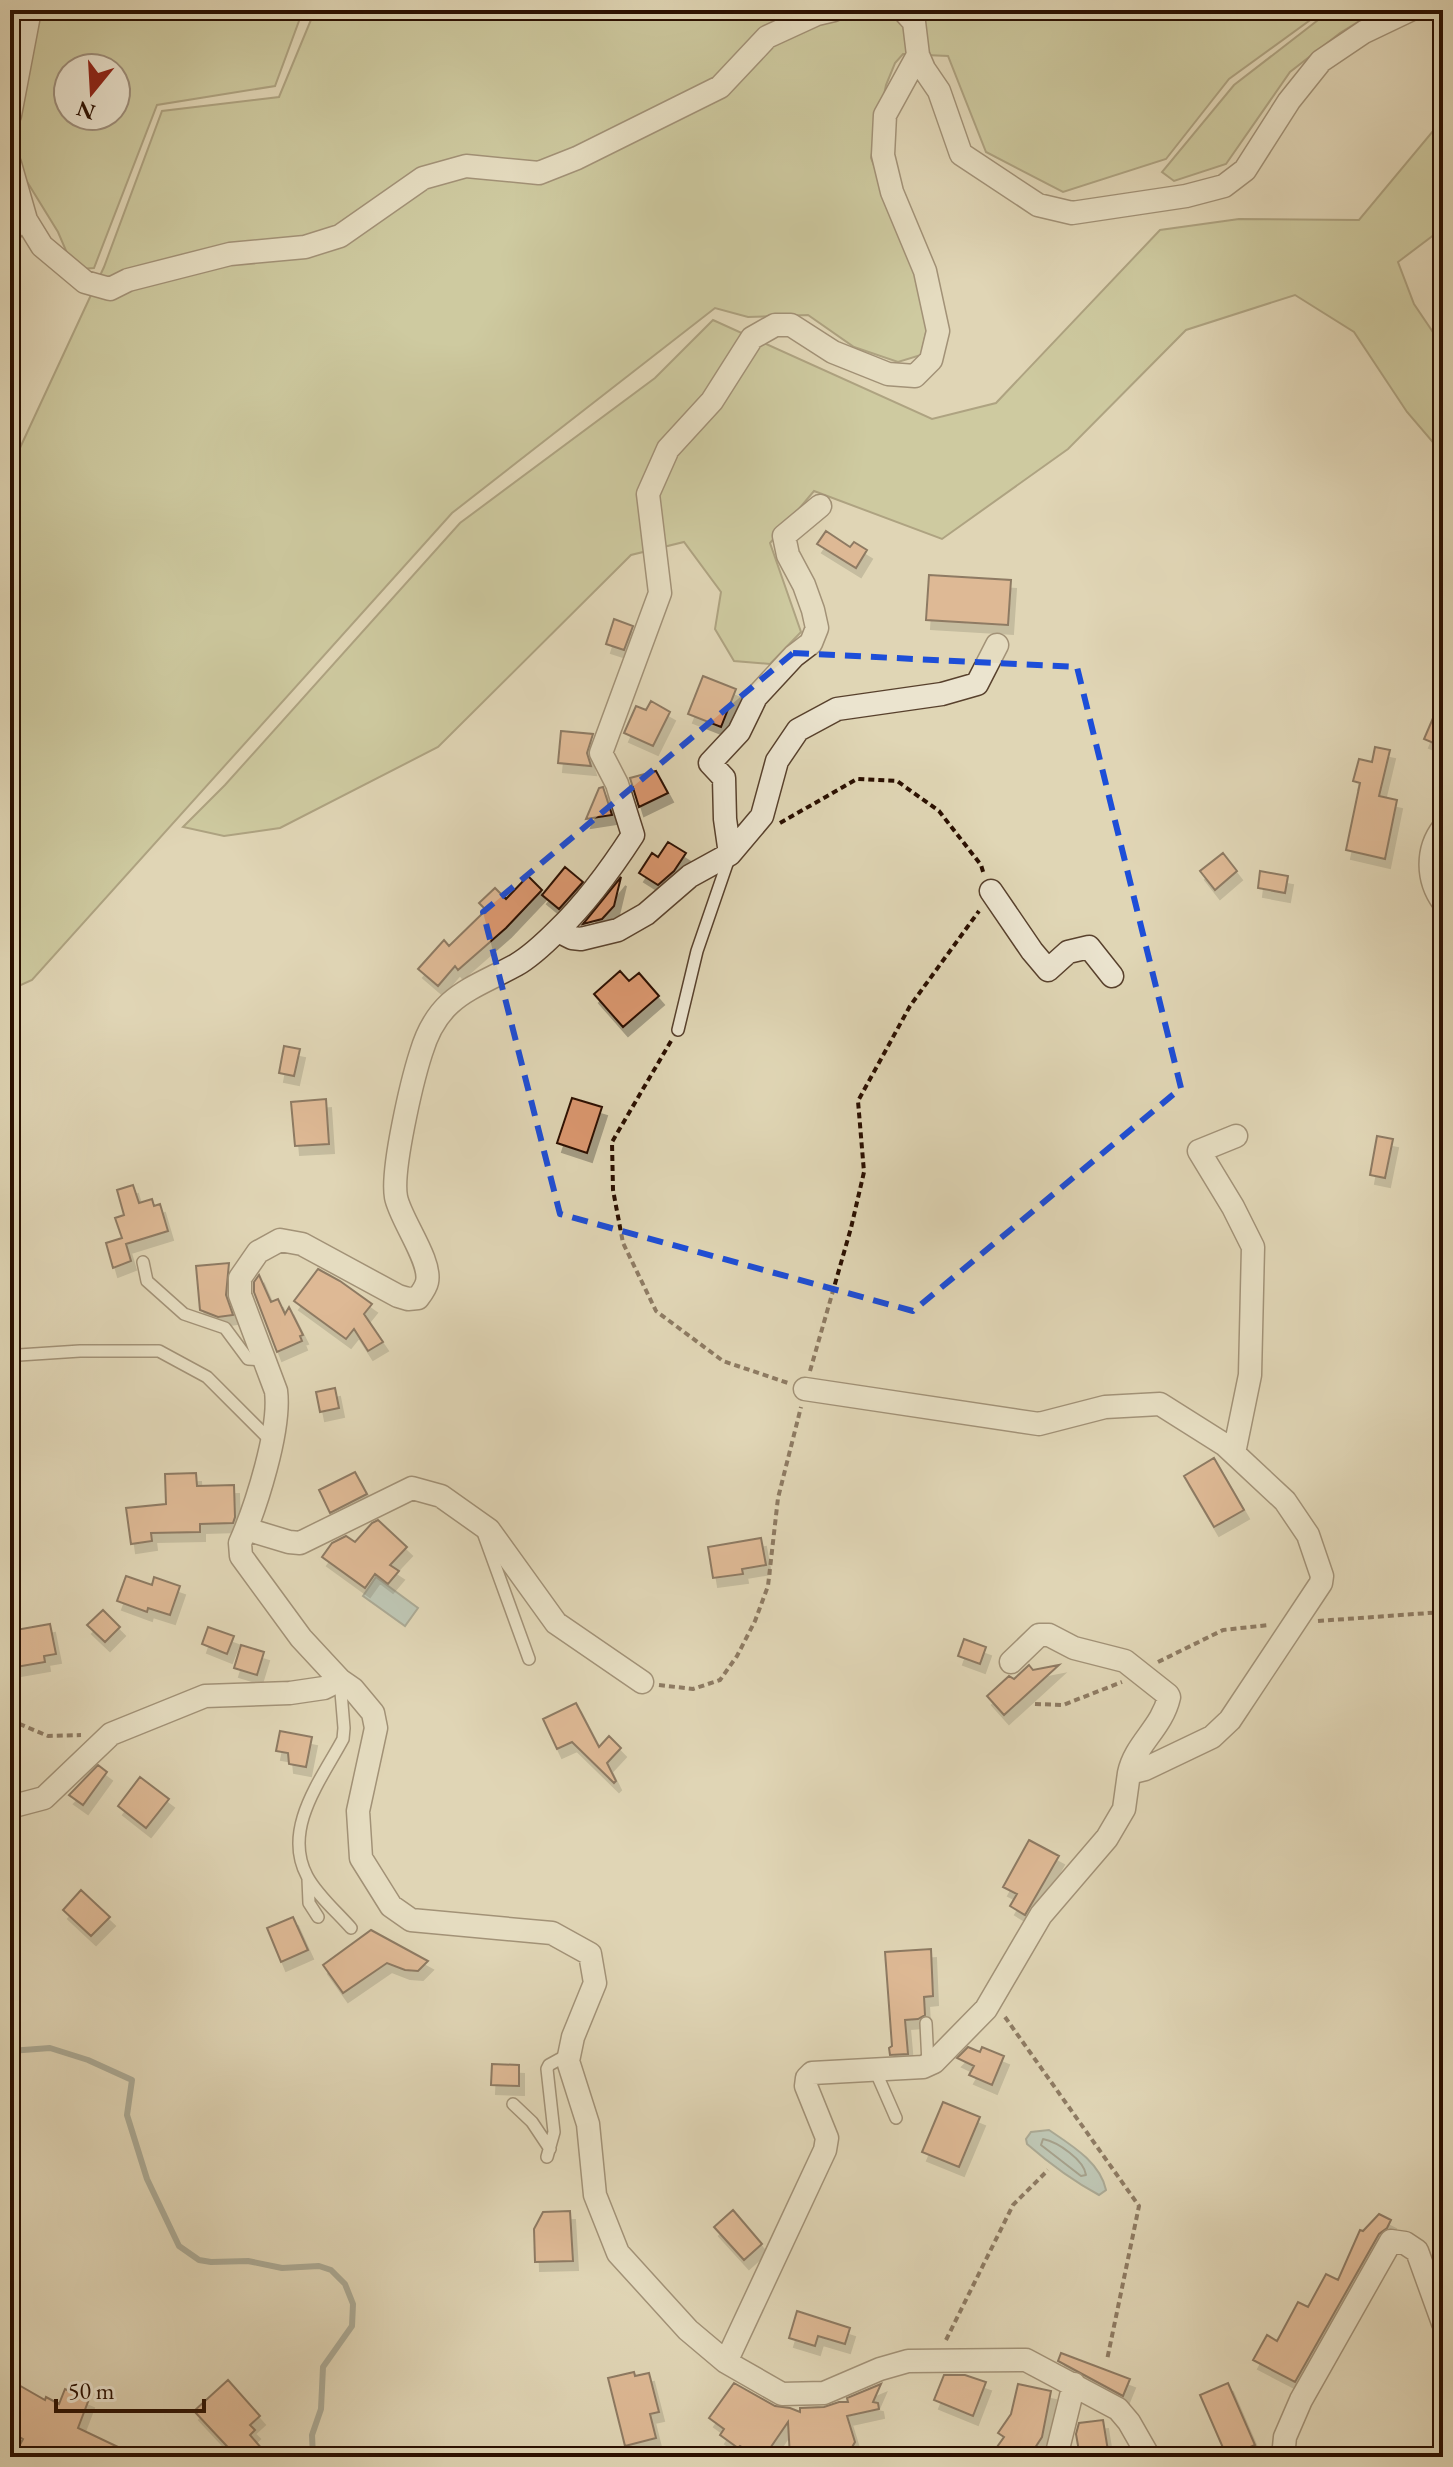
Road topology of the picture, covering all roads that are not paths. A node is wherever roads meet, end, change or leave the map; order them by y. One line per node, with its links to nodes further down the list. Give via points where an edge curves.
1 (30, 10): 6 (street)
2 (834, 10): 8 (street, via 767,37 720,87 577,158 539,173 466,166 423,178 340,236 305,247 230,254 110,289 85,282 42,246)
3 (903, 10): 5 (street, via 914,22)
4 (1410, 10): 5 (street, via 1321,61 1245,170 1224,186 1072,213 1038,205 961,154 939,91)
5 (918, 55): 16 (street, via 885,115 883,155 892,192 925,271 938,331 931,360 915,376 888,374 833,352 791,325 775,325 752,338 712,401 668,449 648,494 660,593 601,753 633,835 609,873)
6 (10, 115)
7 (10, 164): 8 (street)
8 (26, 220): 9 (lane)
9 (10, 241)
10 (820, 506): 13 (street, via 784,536 813,610 817,628 811,643 756,697 739,732 710,763 724,778)
11 (997, 645): 13 (street, via 977,684 837,709 798,730 777,761 762,816)
12 (1443, 828): 15 (street, via 1434,842 1430,870)
13 (730, 854): 16 (street, via 690,876 618,930 581,939); 18 (lane, via 697,951)
14 (991, 891): 17 (street, via 1048,970 1068,952 1089,947)
15 (1443, 902)
16 (558, 931): 22 (street, via 518,964 466,989 445,1007 421,1051 395,1180 396,1198 424,1263 427,1282 418,1298 398,1296 302,1244 280,1240 258,1252 240,1278 240,1295)
17 (1112, 976)
18 (678, 1030)
19 (1236, 1136): 25 (street, via 1199,1151 1253,1247 1250,1375)
20 (143, 1262): 22 (lane, via 147,1281 184,1314 225,1328 248,1359)
21 (10, 1352): 24 (lane, via 159,1351 207,1377)
22 (264, 1360): 24 (street, via 278,1402)
23 (805, 1389): 25 (street, via 1039,1424 1105,1407 1160,1404)
24 (271, 1441): 27 (street)
25 (1234, 1453): 32 (street, via 1285,1501 1308,1535 1321,1583 1230,1720 1212,1737)
26 (479, 1523): 27 (street, via 441,1496 412,1488 300,1543); 28 (lane); 31 (street, via 556,1623)
27 (246, 1529): 30 (street, via 241,1556 301,1638)
28 (529, 1659)
29 (1011, 1662): 32 (street, via 1044,1633 1074,1648 1125,1661 1169,1697 1165,1714)
30 (340, 1680): 33 (street, via 290,1693 205,1696 111,1734 44,1798); 34 (lane, via 343,1739 301,1820 299,1857); 38 (street, via 373,1713 376,1728 358,1811 361,1858 391,1906 411,1920 552,1933 590,1954 595,1983)
31 (642, 1682)
32 (1129, 1773): 39 (street, via 1124,1809 1107,1838 1041,1915 986,2009)
33 (10, 1807)
34 (308, 1879): 35 (lane, via 309,1903); 36 (lane)
35 (318, 1917)
36 (351, 1928)
37 (926, 2023): 39 (lane)
38 (569, 2054): 41 (lane, via 547,2069 554,2132 548,2153 532,2122); 44 (street, via 588,2124 595,2195 618,2253 688,2330)
39 (928, 2065): 40 (street)
40 (875, 2070): 42 (lane); 44 (street, via 812,2073 807,2078 827,2138 825,2150)
41 (513, 2104)
42 (896, 2118)
43 (1443, 2323): 48 (street, via 1417,2251 1391,2241 1301,2400 1285,2437)
44 (726, 2362): 45 (street, via 791,2395 824,2393 908,2361 1026,2360)
45 (1074, 2384): 46 (street); 47 (street, via 1118,2409)
46 (1056, 2457)
47 (1149, 2457)
48 (1283, 2457)

